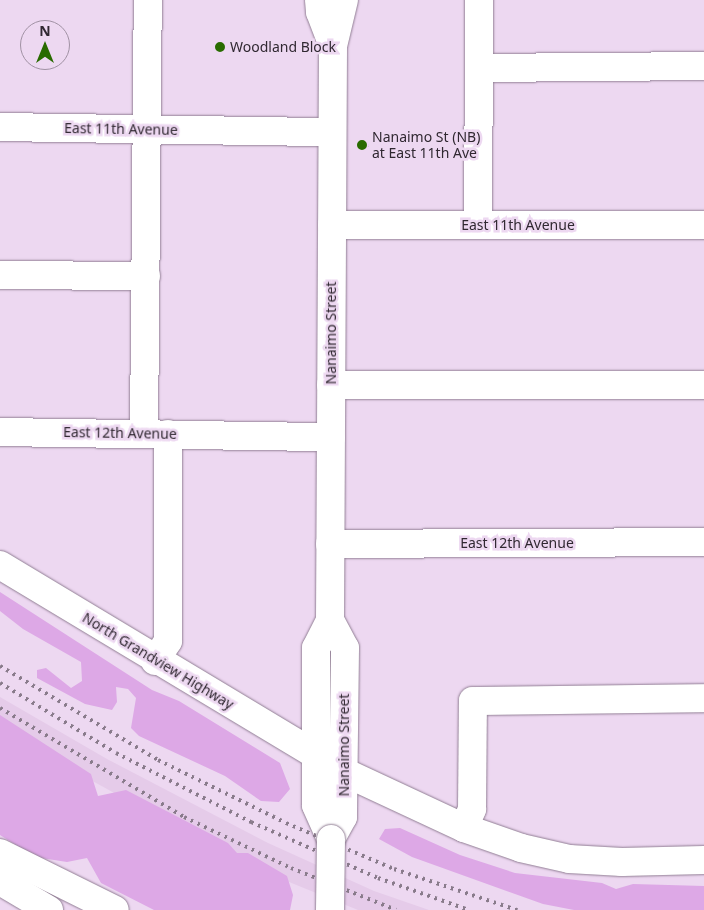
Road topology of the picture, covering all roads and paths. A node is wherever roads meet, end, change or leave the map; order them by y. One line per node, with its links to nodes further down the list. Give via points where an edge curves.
1 (148, 0): 9 (street)
2 (319, 0): 5 (street, Nanaimo Street, via 320,12)
3 (344, 0): 5 (street, Nanaimo Street)
4 (479, 0): 7 (street)
5 (333, 46): 10 (street, Nanaimo Street)
6 (704, 66): 7 (street)
7 (480, 68): 14 (street)
8 (0, 127): 9 (street, East 11th Avenue)
9 (147, 130): 10 (street, East 11th Avenue); 17 (street)
10 (332, 132): 13 (street, Nanaimo Street)
11 (362, 145): 12 (path)
12 (370, 145)
13 (332, 225): 14 (street, East 11th Avenue); 18 (street, Nanaimo Street)
14 (478, 225): 15 (street, East 11th Avenue)
15 (704, 225)
16 (0, 275): 17 (street)
17 (146, 276): 21 (street)
18 (331, 385): 19 (street); 22 (street, Nanaimo Street)
19 (704, 385)
20 (0, 432): 21 (street, East 12th Avenue)
21 (156, 434): 22 (street, East 12th Avenue); 27 (street, via 168,641)
22 (331, 437): 24 (street, Nanaimo Street)
23 (704, 542): 24 (street, East 12th Avenue)
24 (330, 544): 26 (street, Nanaimo Street)
25 (0, 565): 27 (street, North Grandview Highway)
26 (330, 620): 29 (street, Nanaimo Street, via 316,648); 30 (street, Nanaimo Street, via 345,648)
27 (155, 661): 29 (street, North Grandview Highway)
28 (704, 698): 32 (street, via 473,701 472,809)
29 (316, 755): 31 (street, Nanaimo Street, via 316,805)
30 (344, 772): 31 (street, Nanaimo Street); 32 (street)
31 (337, 828): 38 (street, Nanaimo Street, bridge)
32 (464, 828): 34 (street, via 521,848 569,859 622,862)
33 (0, 853): 37 (street)
34 (704, 860)
35 (0, 881): 36 (street)
36 (50, 910)
37 (115, 910)
38 (330, 910)

